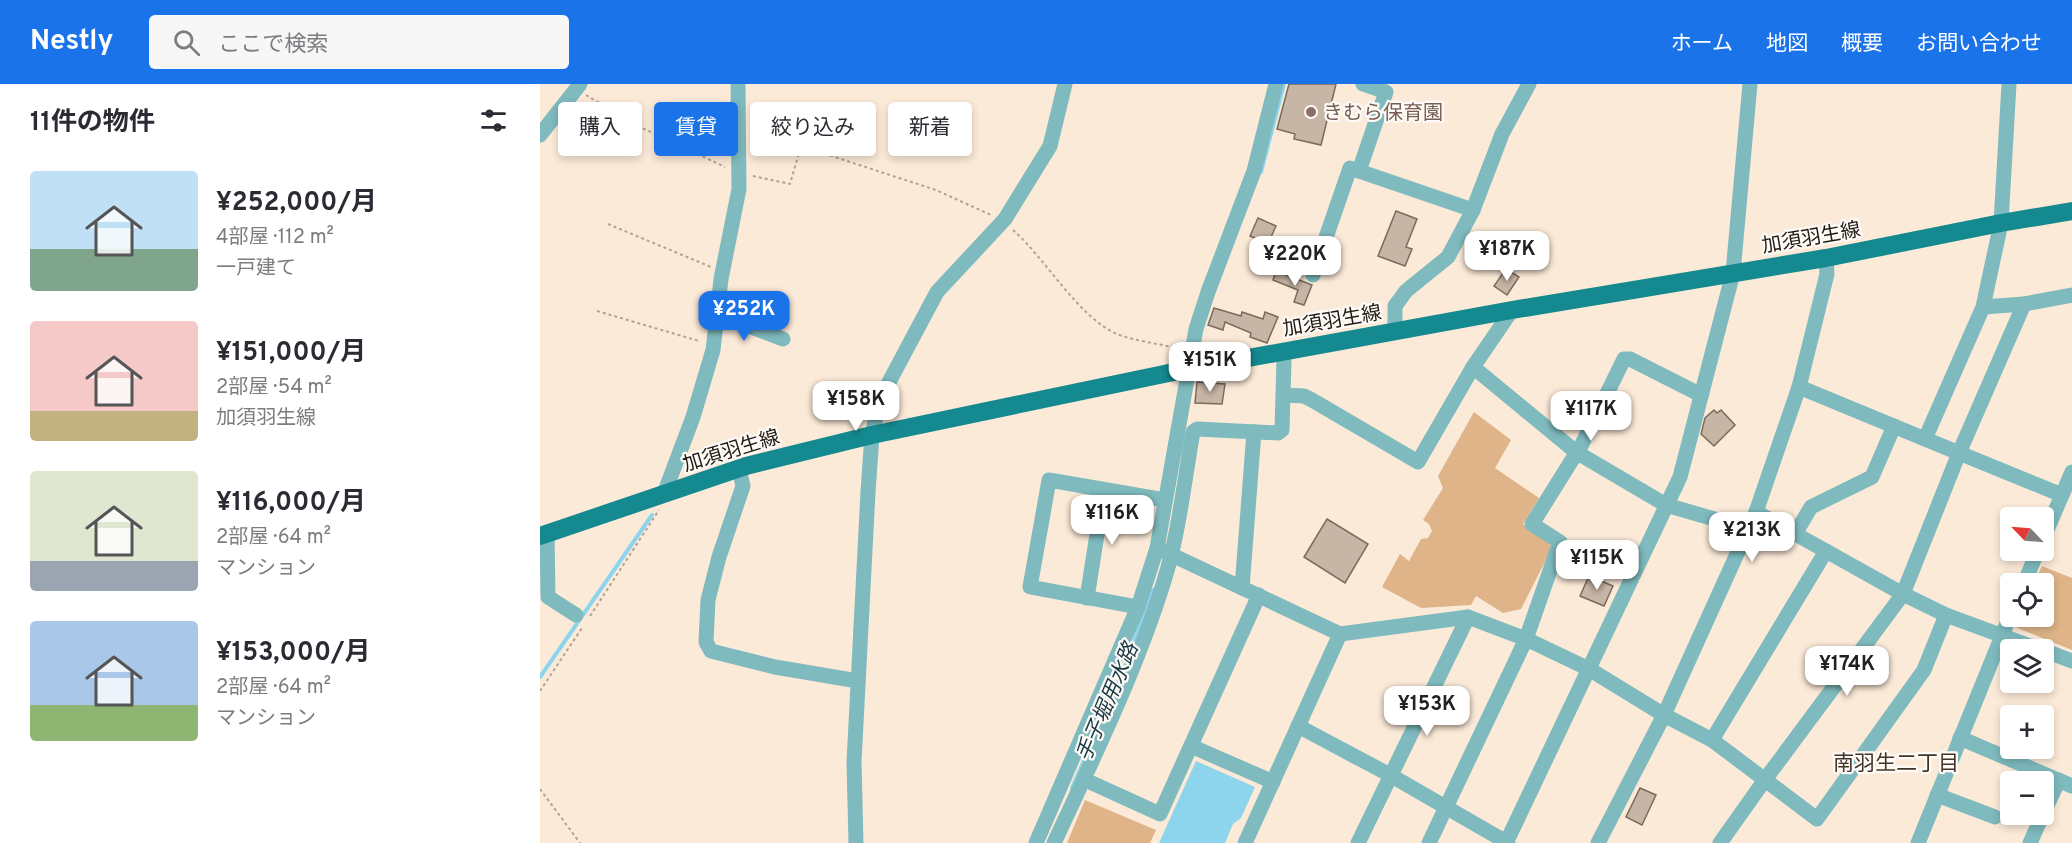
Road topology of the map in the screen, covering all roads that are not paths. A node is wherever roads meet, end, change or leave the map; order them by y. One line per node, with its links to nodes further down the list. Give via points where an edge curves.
1 (738, 84): 21 (street, via 739,189)
2 (1065, 84): 32 (street, via 1050,146 1004,221 938,292 880,399)
3 (1276, 84): 25 (street, via 1254,171 1208,292)
4 (1362, 84): 10 (street, via 1386,92)
5 (1529, 84): 11 (street, via 1502,134)
6 (1750, 84): 15 (street)
7 (2008, 84): 13 (street)
8 (578, 86): 9 (street)
9 (540, 135)
10 (1359, 171): 11 (street); 16 (street, via 1350,168)
11 (1473, 210): 22 (street, via 1448,257 1406,291 1395,306)
12 (2072, 211): 13 (main road, 加須羽生線)
13 (2001, 223): 14 (main road, 加須羽生線); 19 (street)
14 (1826, 258): 15 (main road, 加須羽生線); 27 (street, via 1827,274)
15 (1733, 273): 20 (main road, 加須羽生線); 29 (street)
16 (1313, 275)
17 (2072, 295): 18 (street)
18 (2024, 304): 19 (street); 35 (street)
19 (1983, 307): 33 (street)
20 (1512, 310): 22 (main road, 加須羽生線); 26 (street)
21 (717, 314): 23 (street); 39 (street, via 714,346)
22 (1395, 332): 24 (main road, 加須羽生線)
23 (783, 339)
24 (1282, 352): 25 (main road, 加須羽生線); 28 (street)
25 (1190, 360): 32 (main road, 加須羽生線); 41 (street)
26 (1473, 367): 28 (street, via 1418,462 1304,396); 34 (street)
27 (1799, 387): 30 (street); 43 (street)
28 (1284, 395): 31 (street, via 1282,430)
29 (1701, 395): 34 (street, via 1624,359); 42 (street, via 1680,477)
30 (1894, 426): 33 (street); 47 (street, via 1872,477 1811,507)
31 (1254, 432): 50 (street, via 1193,432); 51 (street)
32 (872, 435): 36 (main road, 加須羽生線); 67 (street)
33 (1925, 439): 35 (street)
34 (1576, 452): 42 (street); 62 (street, via 1532,524 1560,542)
35 (1959, 453): 40 (street); 52 (street)
36 (739, 469): 39 (main road, 加須羽生線); 67 (street, via 743,486 708,600 705,642 711,651)
37 (2072, 472): 40 (street)
38 (1104, 490): 41 (street); 54 (street); 54 (street, via 1049,480 1030,587)
39 (664, 494): 46 (main road, 加須羽生線)
40 (2062, 495): 44 (street)
41 (1165, 500): 48 (street)
42 (1666, 505): 45 (street); 66 (street)
43 (1756, 512): 45 (street); 47 (street)
44 (2054, 514)
45 (1749, 529): 68 (street)
46 (543, 534): 56 (street, via 548,597)
47 (1795, 534): 49 (street)
48 (1156, 548): 50 (street); 55 (street)
49 (1826, 551): 52 (street); 71 (street)
50 (1172, 554): 51 (street); 85 (street, via 1126,684)
51 (1242, 588): 53 (street)
52 (1903, 594): 57 (street); 74 (street)
53 (1259, 595): 60 (street); 72 (street)
54 (1087, 597): 55 (street)
55 (1138, 607): 84 (street)
56 (576, 615)
57 (1946, 615): 61 (street); 74 (street, via 1924,670 1817,819)
58 (1468, 617): 60 (street); 62 (street); 73 (street)
59 (2006, 627): 61 (street)
60 (1340, 634): 69 (street)
61 (2003, 635): 63 (street); 70 (street)
62 (1526, 639): 66 (street); 80 (street)
63 (2013, 639)
64 (2054, 654): 65 (street)
65 (2072, 661)
66 (1589, 669): 68 (street); 89 (street)
67 (858, 681): 83 (street)
68 (1664, 715): 71 (street); 90 (street)
69 (1298, 726): 73 (street); 75 (street)
70 (1960, 738): 77 (street); 78 (street)
71 (1712, 740): 74 (street)
72 (1191, 746): 75 (street); 76 (street, via 1160,814)
73 (1390, 775): 80 (street); 87 (street)
74 (1764, 781): 91 (street)
75 (1273, 782): 86 (street)
76 (1092, 783)
77 (2065, 783): 79 (street)
78 (1937, 795): 81 (street); 92 (street)
79 (2054, 798)
80 (1446, 808): 88 (street); 89 (street)
81 (1995, 817)
82 (2038, 825): 93 (street)
83 (856, 843)
84 (1036, 843)
85 (1054, 843)
86 (1245, 843)
87 (1358, 843)
88 (1429, 843)
89 (1507, 843)
90 (1598, 843)
91 (1720, 843)
92 (1918, 843)
93 (2030, 843)

